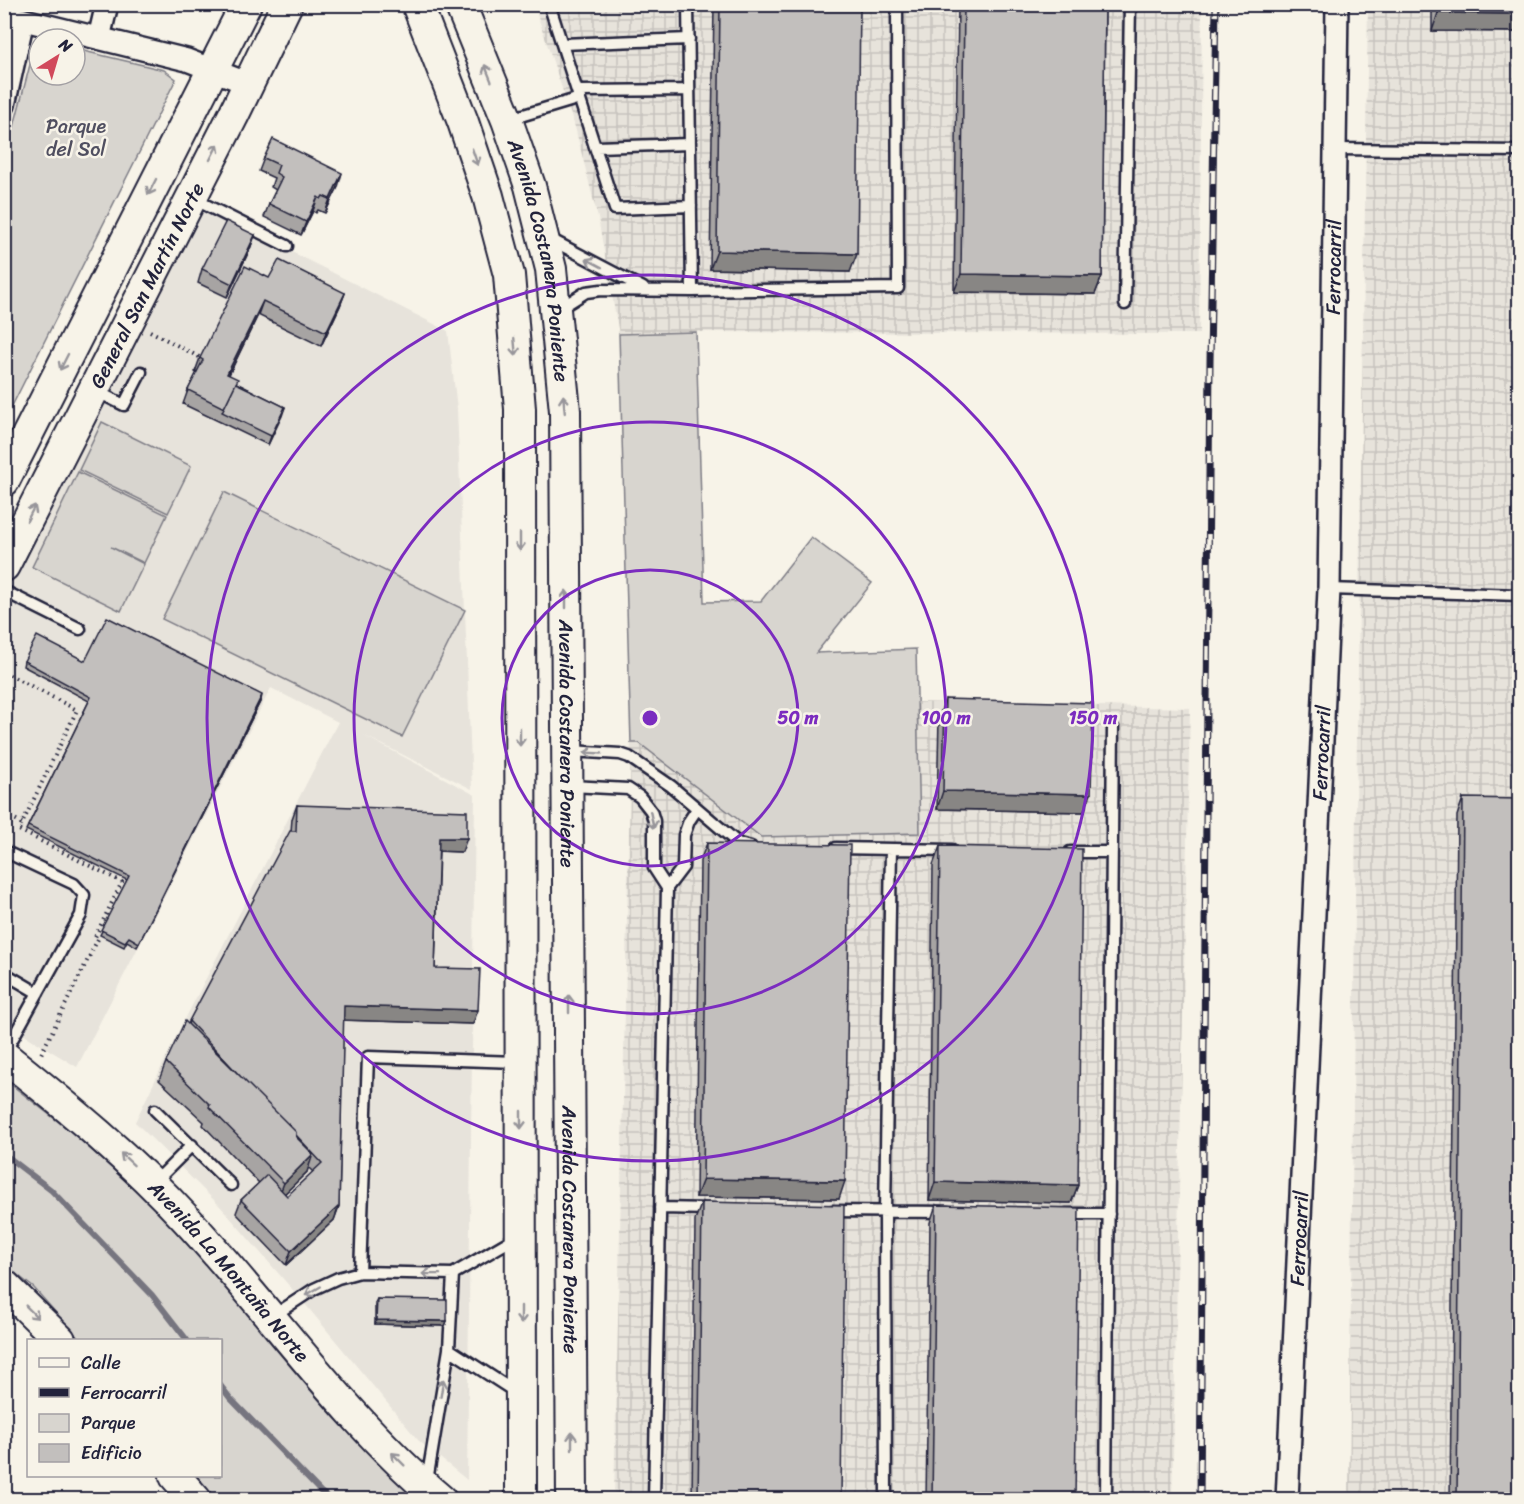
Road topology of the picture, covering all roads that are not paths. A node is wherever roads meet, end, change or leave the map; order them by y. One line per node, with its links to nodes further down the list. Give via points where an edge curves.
1 (107, 4): 12 (street)
2 (246, 4): 15 (street, General San Martín Norte)
3 (287, 4): 16 (street, General San Martín Norte)
4 (417, 4): 56 (street, Avenida Costanera Poniente, one-way to 56, via 463,122 509,275 520,409)
5 (459, 4): 20 (street, Avenida Costanera Poniente, one-way to 5)
6 (549, 4): 14 (lane)
7 (688, 4): 13 (lane)
8 (897, 4): 30 (lane, via 898,288)
9 (1130, 4): 31 (lane)
10 (1336, 4): 23 (street, Ferrocarril)
11 (14, 17): 12 (street); 19 (street)
12 (99, 38): 15 (street)
13 (689, 39): 14 (lane); 17 (lane)
14 (562, 44): 18 (lane)
15 (213, 69): 16 (street); 35 (street, General San Martín Norte, one-way to 35)
16 (249, 84): 25 (street, General San Martín Norte, one-way to 16)
17 (689, 90): 18 (lane); 21 (lane)
18 (579, 95): 20 (lane); 22 (lane)
19 (4, 105)
20 (507, 120): 27 (street, Avenida Costanera Poniente)
21 (690, 144): 22 (lane); 26 (lane)
22 (596, 147): 26 (lane, via 615,209)
23 (1335, 149): 24 (lane); 37 (street, Ferrocarril)
24 (1520, 151)
25 (191, 197): 28 (lane); 34 (street, General San Martín Norte)
26 (691, 206): 30 (lane)
27 (543, 235): 29 (lane, one-way to 27); 32 (street, Avenida Costanera Poniente)
28 (286, 246)
29 (646, 289): 30 (lane); 32 (lane, via 586,292)
30 (692, 291)
31 (1125, 304)
32 (555, 312): 42 (street, Avenida Costanera Poniente, one-way to 32, via 565,411)
33 (141, 372): 34 (lane, via 124,405)
34 (94, 390): 36 (street, General San Martín Norte, one-way to 34)
35 (4, 481)
36 (4, 566)
37 (1329, 589): 39 (lane); 84 (street, Ferrocarril)
38 (4, 591): 40 (lane)
39 (1520, 594)
40 (80, 629)
41 (1113, 727): 51 (lane)
42 (567, 751): 43 (street, Avenida Costanera Poniente); 44 (lane, one-way to 42, via 624,755)
43 (567, 786): 52 (lane, one-way to 52, via 628,789 640,797 654,821 654,867); 80 (street, Avenida Costanera Poniente, one-way to 43)
44 (697, 809): 45 (lane, via 739,844); 52 (lane, via 684,835 683,867)
45 (758, 847)
46 (824, 848): 47 (lane)
47 (891, 849): 48 (lane); 64 (lane)
48 (969, 850)
49 (4, 851): 54 (lane, via 74,884 84,895 81,915)
50 (1064, 852): 51 (lane)
51 (1112, 852): 67 (lane)
52 (668, 888): 61 (lane)
53 (4, 973): 54 (lane)
54 (38, 993): 55 (lane)
55 (4, 1055): 59 (street, Avenida La Montaña Norte, one-way to 55, via 107,1140)
56 (520, 1062): 68 (street, Avenida Costanera Poniente, one-way to 68); 69 (lane, via 368,1057)
57 (155, 1110): 58 (lane)
58 (192, 1145): 59 (lane); 60 (lane)
59 (153, 1185): 72 (street, Avenida La Montaña Norte)
60 (231, 1185)
61 (660, 1208): 62 (lane); 81 (lane)
62 (720, 1209)
63 (826, 1210): 64 (lane)
64 (885, 1211): 65 (lane); 82 (lane)
65 (956, 1212)
66 (1050, 1214): 67 (lane)
67 (1108, 1214): 83 (lane)
68 (521, 1234): 70 (lane); 75 (street, Avenida Costanera Poniente, one-way to 75)
69 (360, 1272): 70 (lane, one-way to 69); 72 (lane, one-way to 72, via 314,1289)
70 (453, 1274): 74 (lane)
71 (4, 1285): 73 (street, one-way to 73)
72 (271, 1318): 77 (street, Avenida La Montaña Norte, one-way to 72, via 363,1424)
73 (58, 1339)
74 (449, 1349): 75 (lane); 77 (lane, one-way to 74)
75 (521, 1395): 79 (street, Avenida Costanera Poniente)
76 (177, 1477): 78 (street)
77 (433, 1493)
78 (196, 1500)
79 (521, 1500)
80 (572, 1500)
81 (654, 1500)
82 (886, 1500)
83 (1106, 1500)
84 (1287, 1500)

